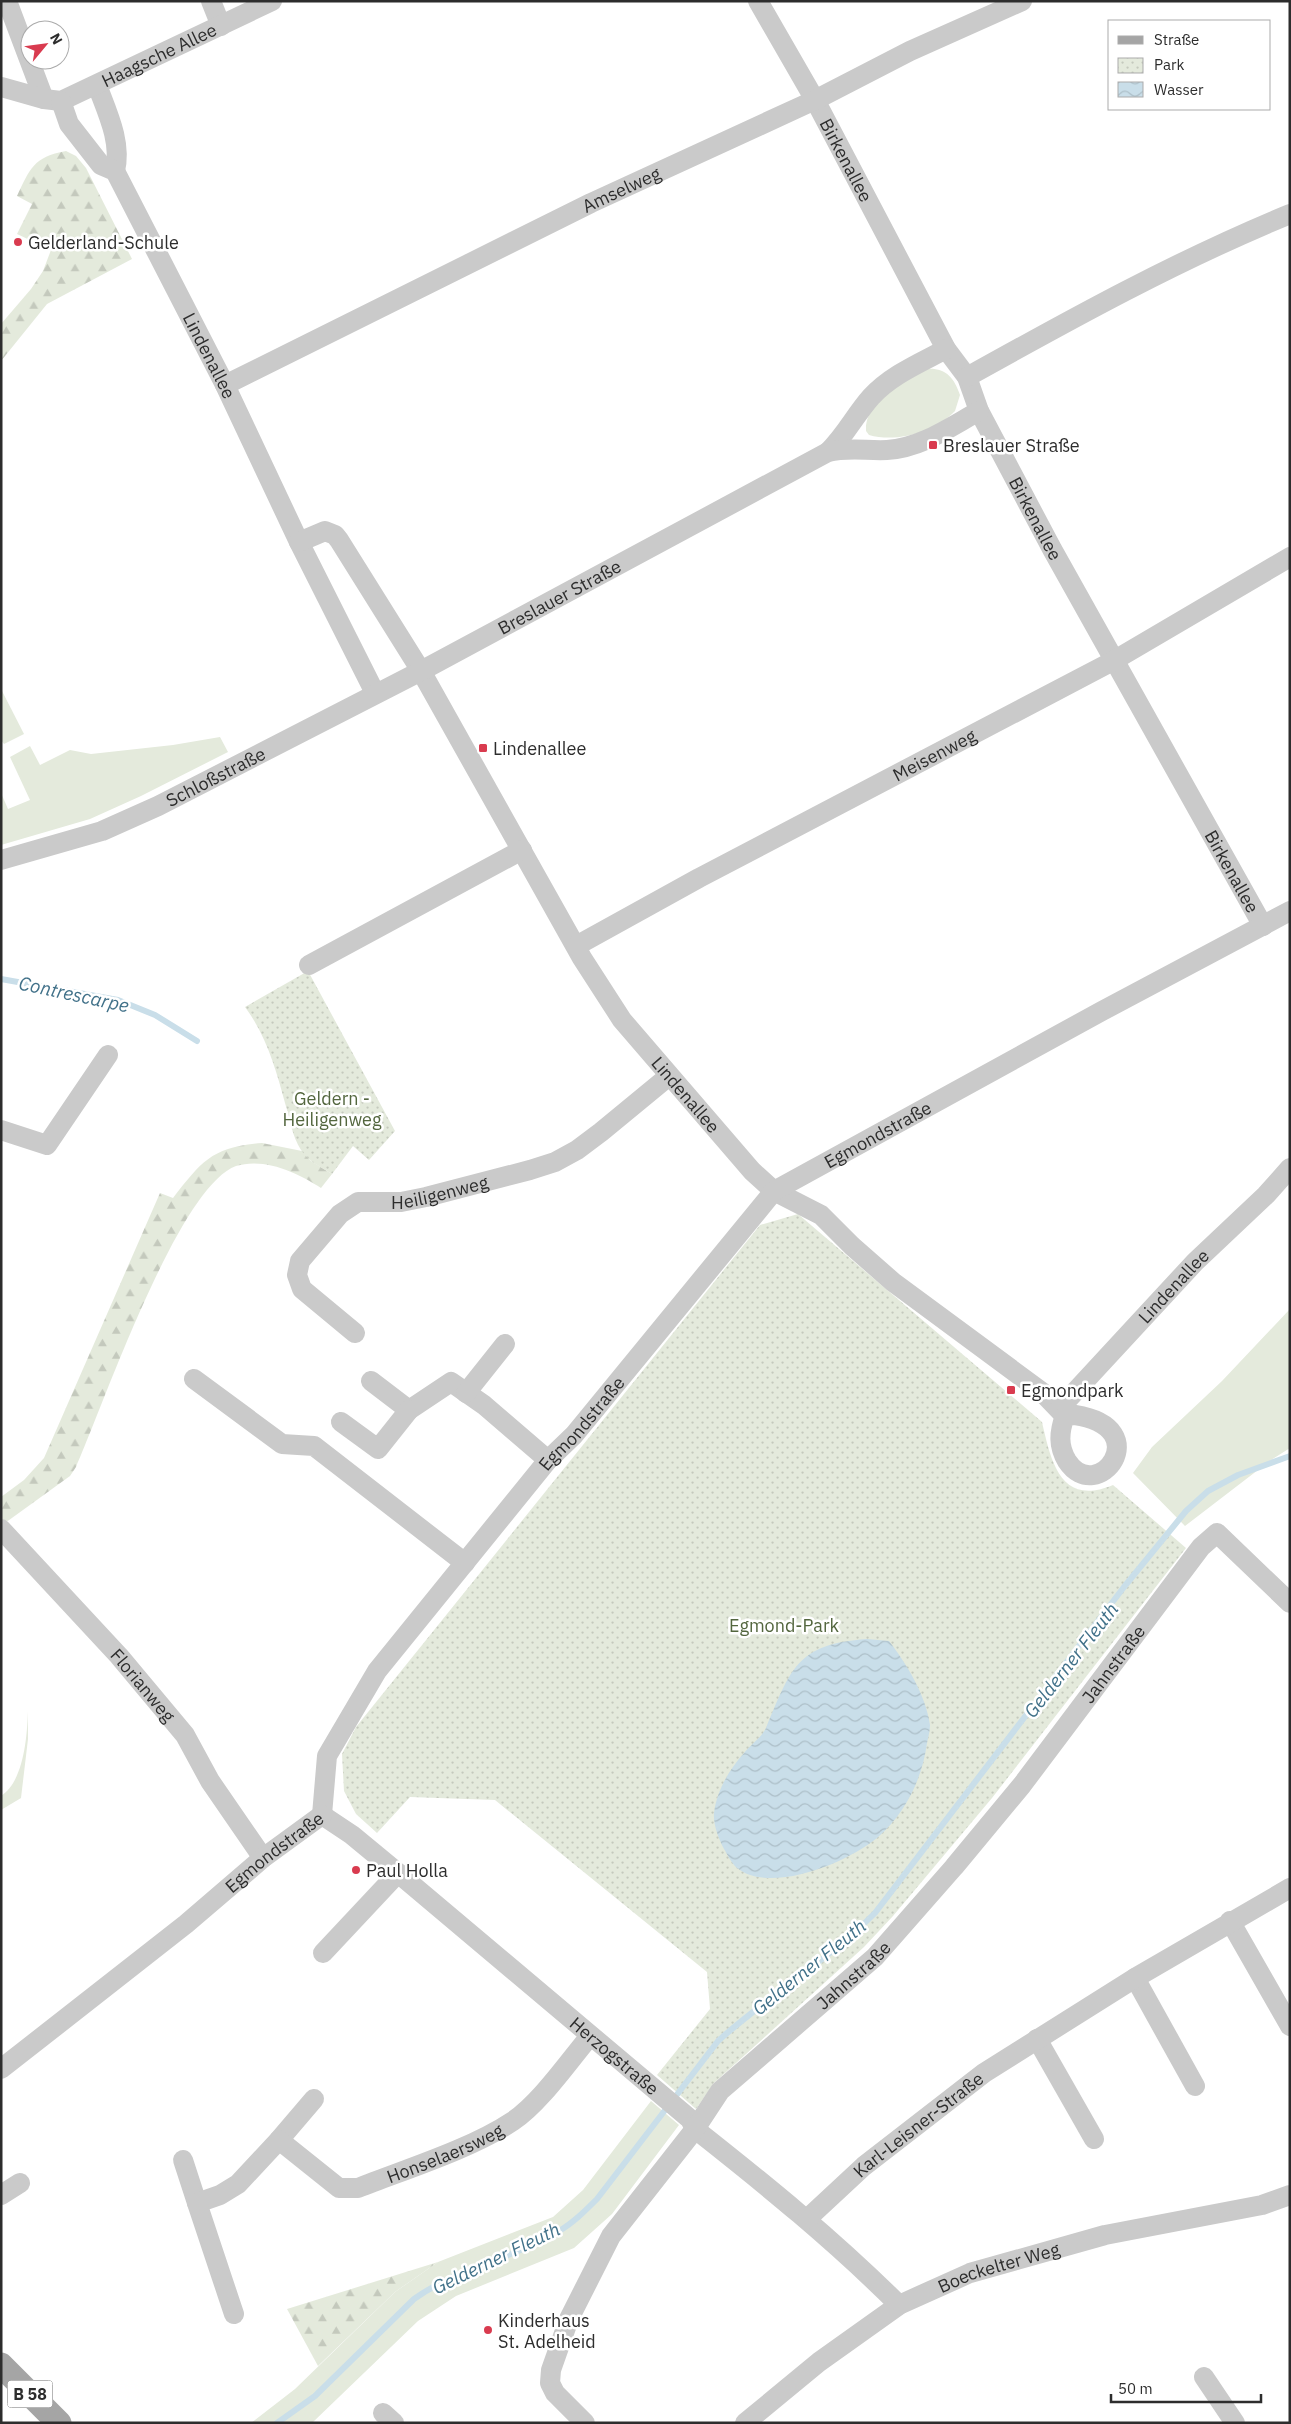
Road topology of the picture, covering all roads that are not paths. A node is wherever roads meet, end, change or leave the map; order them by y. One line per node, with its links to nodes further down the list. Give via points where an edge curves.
1 (7, 1): 9 (street, Lindenallee)
2 (211, 1): 6 (street)
3 (272, 1): 6 (street, Haagsche Allee)
4 (758, 1): 10 (street, Birkenallee)
5 (1022, 1): 10 (street, Amselweg, via 910,51)
6 (221, 26): 7 (street, Haagsche Allee)
7 (97, 85): 9 (street, Haagsche Allee); 11 (street, Lindenallee, via 112,126 118,160)
8 (1, 87): 9 (street)
9 (53, 100): 11 (street, Lindenallee, via 100,164)
10 (815, 100): 13 (street, Birkenallee); 15 (street, Amselweg, via 591,203)
11 (115, 171): 15 (street, Lindenallee)
12 (1290, 214): 14 (street, via 1233,237 1137,285)
13 (946, 349): 14 (street, Birkenallee); 17 (street, Breslauer Straße, via 886,382)
14 (967, 377): 16 (street, Birkenallee)
15 (224, 385): 18 (street, Lindenallee)
16 (979, 411): 17 (street, Breslauer Straße, via 920,443 888,450); 20 (street, Birkenallee)
17 (828, 452): 21 (street, Breslauer Straße)
18 (299, 542): 21 (street, Lindenallee, via 325,532 335,535); 22 (street, Lindenallee)
19 (1290, 557): 20 (street, Meisenweg)
20 (1114, 661): 26 (street, Birkenallee); 27 (street, Meisenweg, via 699,878)
21 (421, 671): 22 (street, Schloßstraße); 23 (street, Lindenallee)
22 (375, 693): 24 (street, Schloßstraße, via 150,810 102,831)
23 (522, 850): 27 (street, Lindenallee); 28 (street)
24 (1, 860)
25 (1290, 911): 26 (street, Egmondstraße)
26 (1263, 926): 33 (street, Egmondstraße)
27 (576, 946): 30 (street, Lindenallee, via 622,1020)
28 (309, 965)
29 (108, 1055): 31 (street, via 47,1145)
30 (669, 1076): 33 (street, Lindenallee, via 752,1171); 34 (street, Heiligenweg, via 601,1132 555,1162 426,1197 401,1202 358,1202 340,1214 300,1261 297,1275 302,1289)
31 (1, 1130)
32 (1290, 1168): 33 (street, Lindenallee, via 1195,1262 1062,1412 1042,1392 894,1282 821,1215)
33 (774, 1191): 41 (street, Egmondstraße, via 574,1435)
34 (355, 1333)
35 (505, 1344): 38 (street)
36 (194, 1378): 43 (street, via 282,1444 314,1446)
37 (371, 1382): 39 (street)
38 (466, 1393): 39 (street, via 451,1382); 41 (street)
39 (408, 1410): 40 (street, via 378,1449)
40 (341, 1422)
41 (548, 1460): 43 (street, Egmondstraße)
42 (1, 1529): 46 (street, Florianweg, via 119,1656 185,1735 210,1781)
43 (465, 1563): 45 (street, Egmondstraße, via 378,1671 327,1756)
44 (1290, 1603): 58 (street, Jahnstraße, via 1217,1533 1201,1547 1022,1785 875,1957 720,2091)
45 (322, 1815): 46 (street, Egmondstraße); 47 (street, Herzogstraße)
46 (263, 1858): 55 (street, Egmondstraße, via 186,1924)
47 (398, 1873): 50 (street); 53 (street, Herzogstraße)
48 (1290, 1888): 49 (street, Karl-Leisner-Straße)
49 (1230, 1921): 51 (street, Karl-Leisner-Straße); 52 (street)
50 (323, 1953)
51 (1134, 1978): 54 (street, Karl-Leisner-Straße); 56 (street)
52 (1290, 2026)
53 (590, 2036): 58 (street, Herzogstraße); 60 (street, Honselaersweg, via 543,2093 514,2121 478,2140 358,2188 339,2188)
54 (1037, 2039): 59 (street); 66 (street, Karl-Leisner-Straße, via 984,2073 864,2166)
55 (1, 2069)
56 (1195, 2086)
57 (314, 2099): 60 (street)
58 (693, 2124): 66 (street, Herzogstraße); 72 (street, Jahnstraße, via 611,2236 569,2318 551,2370 550,2383 555,2393)
59 (1094, 2139)
60 (279, 2140): 65 (street, via 238,2184)
61 (183, 2160): 65 (street)
62 (20, 2183): 64 (street)
63 (1290, 2195): 67 (street, Boeckelter Weg, via 1262,2205 1096,2237 970,2273)
64 (1, 2196)
65 (197, 2203): 68 (street)
66 (807, 2219): 67 (street, Herzogstraße)
67 (899, 2305): 73 (street, Boeckelter Weg, via 819,2362)
68 (234, 2314)
69 (1, 2365): 71 (main road, B 58)
70 (1204, 2377): 74 (street)
71 (59, 2423)
72 (585, 2423)
73 (745, 2423)
74 (1235, 2423)

